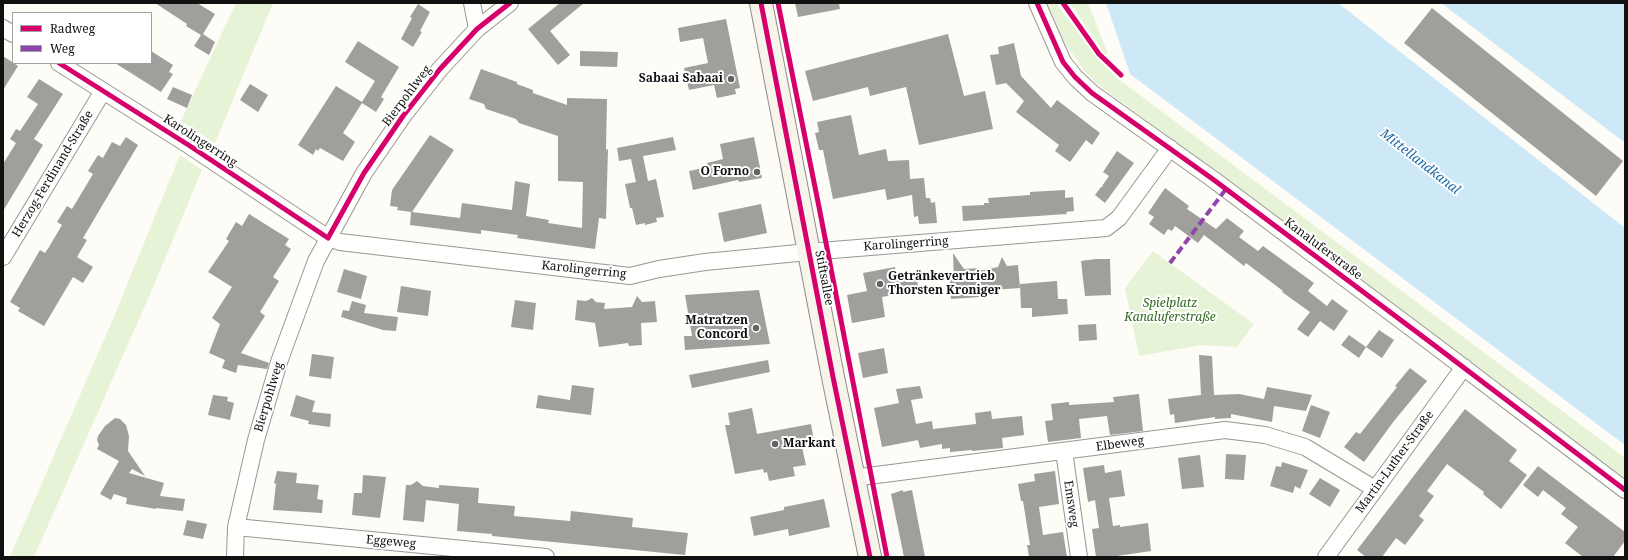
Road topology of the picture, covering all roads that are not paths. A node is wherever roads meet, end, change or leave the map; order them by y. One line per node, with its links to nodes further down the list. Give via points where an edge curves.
1 (472, 3): 6 (street)
2 (510, 3): 6 (street, Bierpohlweg)
3 (761, 3): 12 (main road, Stiftsallee)
4 (1037, 3): 10 (street, Kanaluferstraße, via 1063,62 1075,77 1098,98)
5 (3, 28): 7 (street)
6 (478, 29): 11 (street, Bierpohlweg, via 440,69 403,116 364,173)
7 (12, 33)
8 (60, 64): 9 (street, Karolingerring)
9 (103, 91): 11 (street, Karolingerring); 13 (street, Herzog-Ferdinand-Straße)
10 (1170, 148): 12 (street, Karolingerring, via 1119,218 1106,228); 14 (street, Kanaluferstraße)
11 (328, 238): 12 (street, Karolingerring, via 340,242 630,276 705,262); 19 (street, Bierpohlweg, via 316,261 279,362 256,440)
12 (808, 252): 16 (main road, Stiftsallee)
13 (3, 258)
14 (1464, 367): 17 (street, Martin-Luther-Straße); 18 (street, Kanaluferstraße)
15 (1064, 451): 16 (street, Elbeweg); 17 (street, Elbeweg, via 1225,430 1258,434 1305,447); 23 (street, Emsweg)
16 (853, 478): 22 (main road, Stiftsallee)
17 (1375, 489): 24 (street, Martin-Luther-Straße)
18 (1625, 490)
19 (236, 527): 20 (street, Bierpohlweg); 21 (street, Eggeweg)
20 (235, 557)
21 (546, 557)
22 (870, 557)
23 (1079, 557)
24 (1326, 557)

